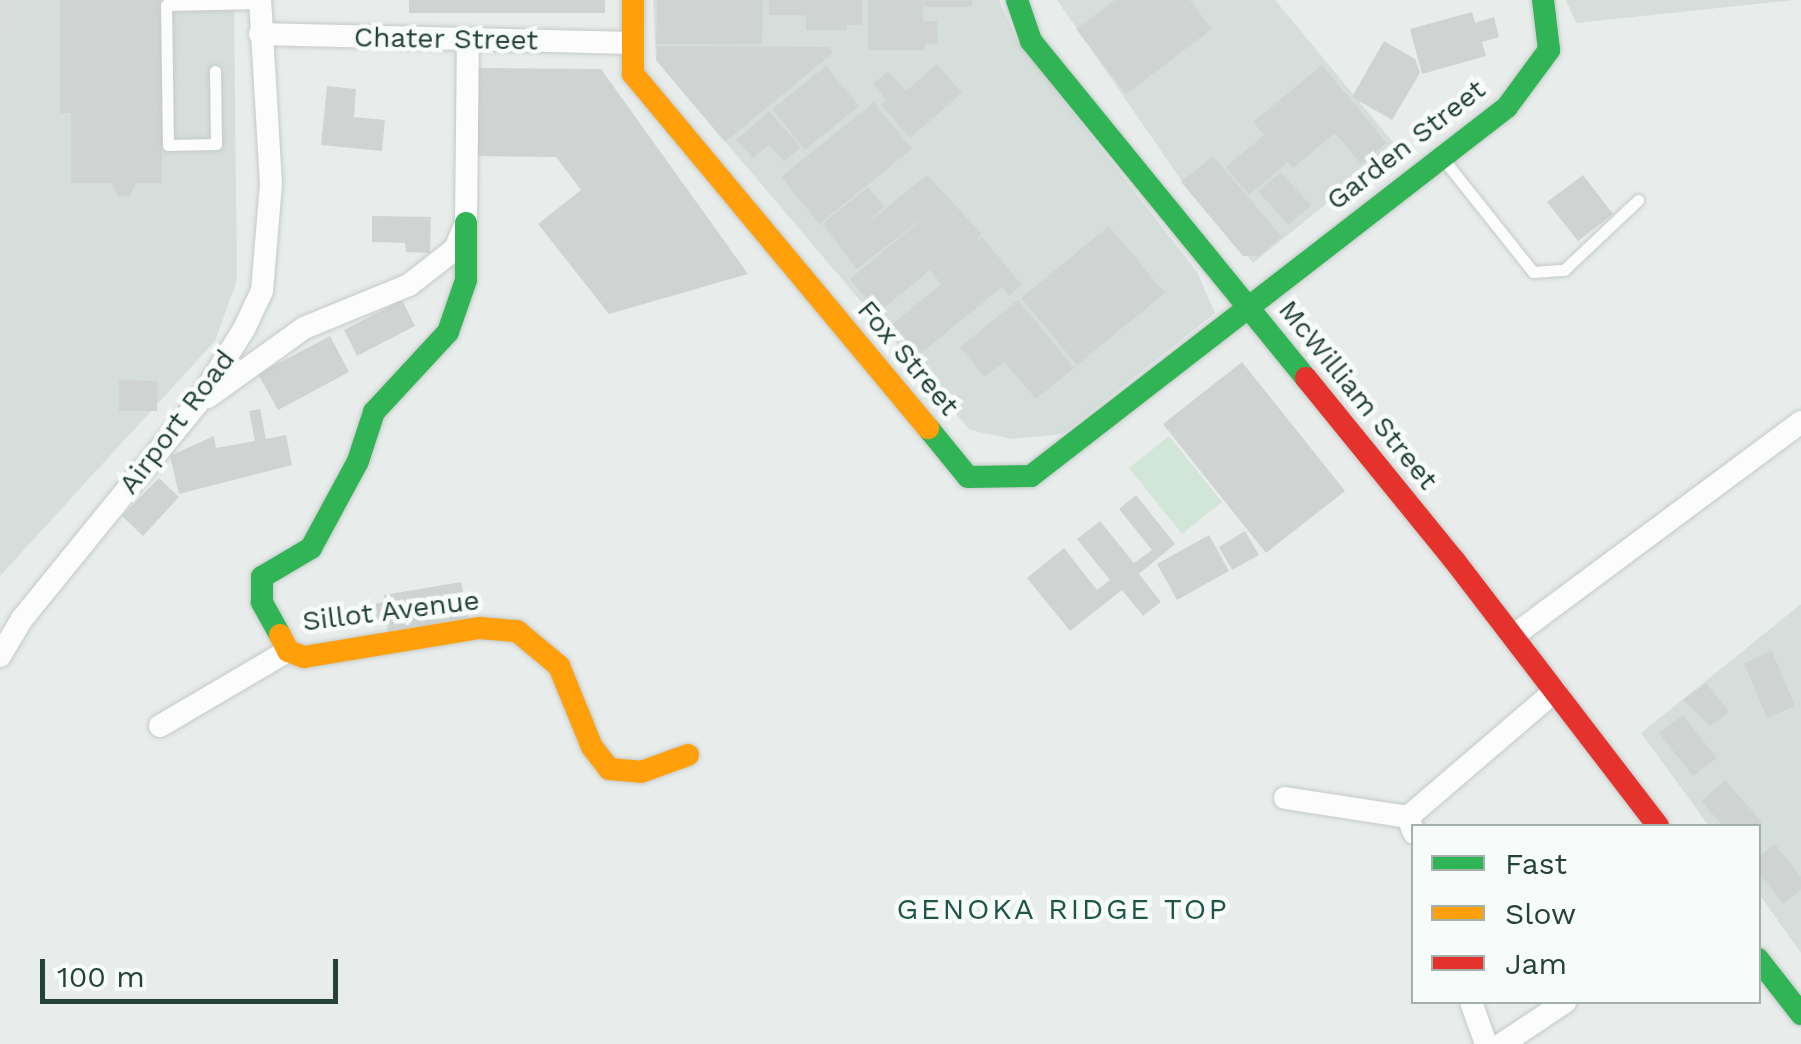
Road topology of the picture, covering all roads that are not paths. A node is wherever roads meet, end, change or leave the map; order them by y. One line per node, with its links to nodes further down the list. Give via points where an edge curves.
1 (633, 0): 7 (street, Fox Street)
2 (1017, 0): 12 (street, McWilliam Street, via 1031,41)
3 (1542, 0): 9 (street, Garden Street, via 1550,50 1506,107)
4 (260, 1): 5 (street, Airport Road); 8 (lane, via 166,5 168,145 216,144)
5 (260, 34): 6 (street, Chater Street); 13 (street, Airport Road, via 270,184 262,291)
6 (468, 40): 7 (street, Chater Street); 11 (street)
7 (632, 43): 12 (street, Fox Street, via 633,74 968,476 1031,476)
8 (214, 70)
9 (1441, 156): 10 (lane, via 1533,272 1564,270); 12 (street, Garden Street)
10 (1638, 200)
11 (466, 223): 13 (street, via 455,249 409,285 304,328); 16 (street, Sillot Avenue, via 466,280 448,332 374,412 358,461 310,548 262,577 262,602)
12 (1246, 305): 15 (street, McWilliam Street)
13 (196, 404): 17 (street, Airport Road, via 22,619)
14 (1801, 422): 15 (street)
15 (1513, 636): 18 (street, McWilliam Street)
16 (288, 651): 19 (street); 20 (street, Sillot Avenue, via 304,657 462,630 518,631 558,666 592,748 610,769 641,772)
17 (0, 656)
18 (1554, 692): 22 (street); 23 (street, McWilliam Street)
19 (160, 726)
20 (688, 755)
21 (1285, 798): 24 (street)
22 (1412, 824)
23 (1656, 824)
24 (1411, 825)
25 (1761, 963): 28 (street)
26 (1472, 1004): 29 (street)
27 (1561, 1004): 30 (street)
28 (1801, 1014)
29 (1486, 1044)
30 (1502, 1044)

